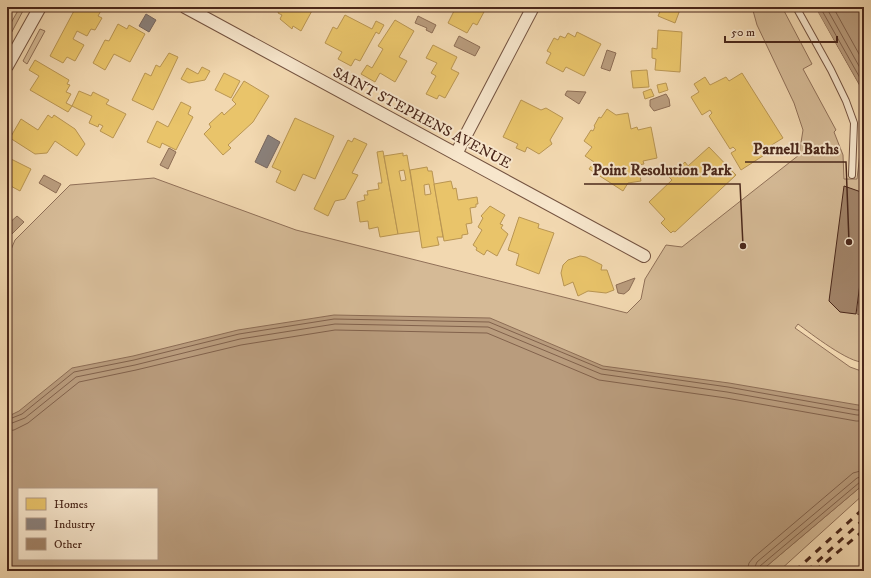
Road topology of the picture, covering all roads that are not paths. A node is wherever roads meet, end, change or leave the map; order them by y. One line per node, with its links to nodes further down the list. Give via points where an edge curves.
1 (40, 7): 5 (street)
2 (186, 7): 6 (street, SAINT STEPHENS AVENUE)
3 (533, 7): 6 (street)
4 (796, 7): 7 (lane, via 831,70 854,123)
5 (7, 66)
6 (456, 154): 8 (street, SAINT STEPHENS AVENUE)
7 (852, 175)
8 (644, 256)

